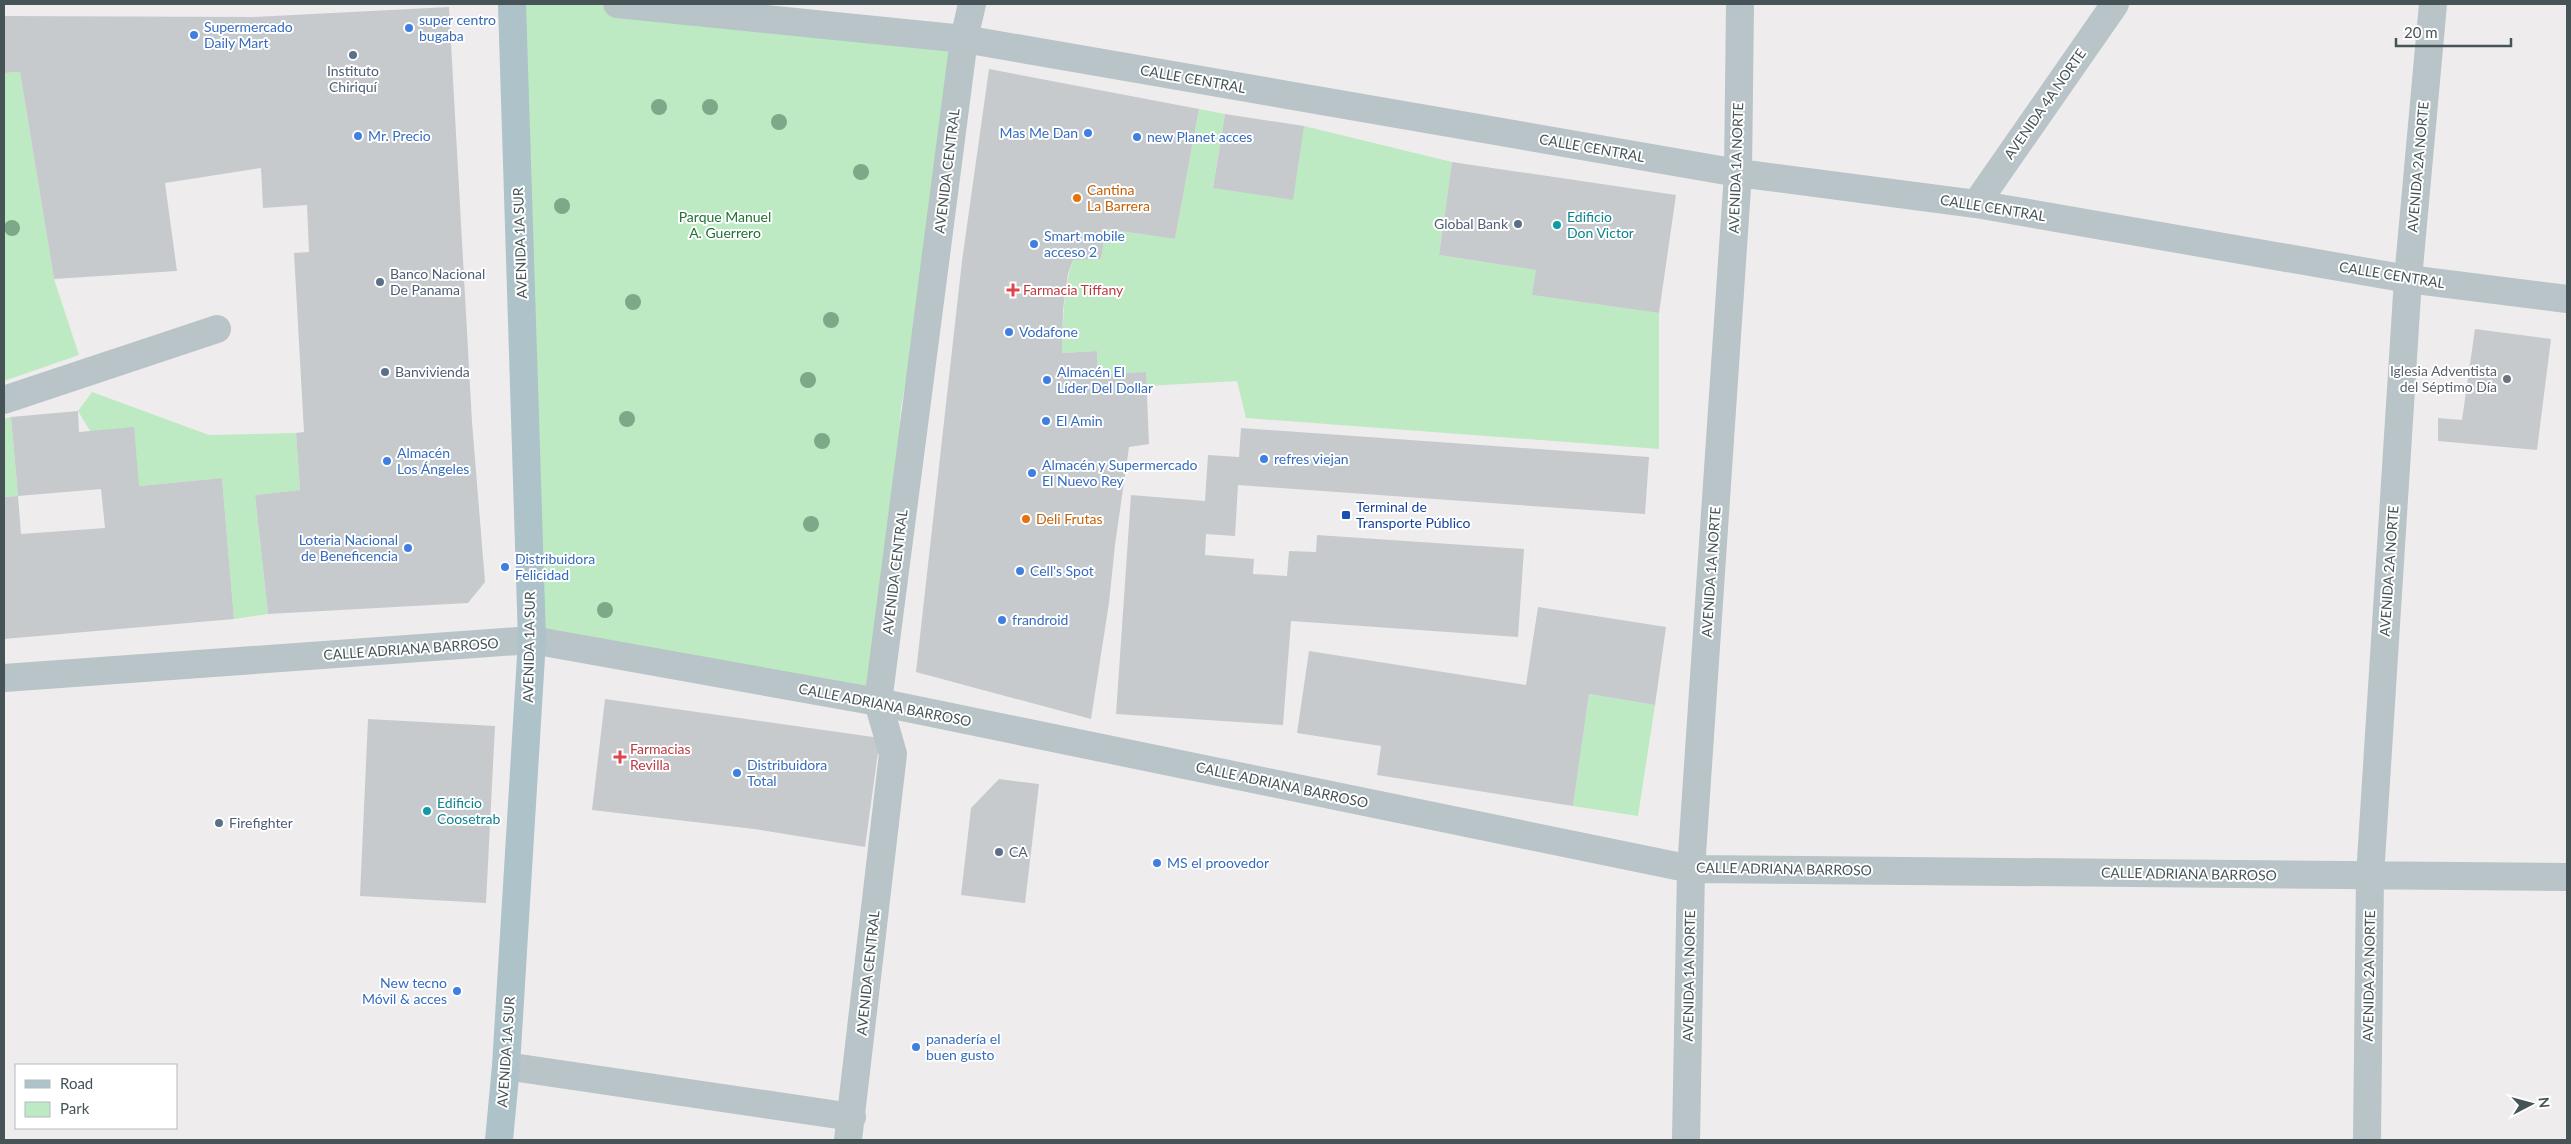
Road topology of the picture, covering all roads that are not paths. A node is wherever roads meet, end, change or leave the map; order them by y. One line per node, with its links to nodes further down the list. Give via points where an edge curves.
1 (512, 4): 14 (main road, AVENIDA 1A SUR)
2 (617, 4): 7 (street, CALLE CENTRAL)
3 (972, 4): 7 (street, AVENIDA CENTRAL)
4 (1740, 4): 8 (street, AVENIDA 1A NORTE)
5 (2115, 4): 9 (street, AVENIDA 4A NORTE)
6 (2433, 4): 10 (street, AVENIDA 2A NORTE)
7 (964, 39): 8 (street, CALLE CENTRAL); 16 (street, AVENIDA CENTRAL)
8 (1738, 173): 9 (street, CALLE CENTRAL); 17 (street, AVENIDA 1A NORTE)
9 (1976, 204): 10 (street, CALLE CENTRAL)
10 (2408, 279): 11 (street, CALLE CENTRAL); 18 (street, AVENIDA 2A NORTE)
11 (2567, 299)
12 (217, 329): 13 (street)
13 (4, 400)
14 (532, 640): 15 (street, CALLE ADRIANA BARROSO); 16 (street, CALLE ADRIANA BARROSO); 20 (main road, AVENIDA 1A SUR)
15 (4, 678)
16 (878, 702): 17 (street, CALLE ADRIANA BARROSO); 21 (street, AVENIDA CENTRAL, via 893,754)
17 (1691, 869): 18 (street, CALLE ADRIANA BARROSO); 23 (street, AVENIDA 1A NORTE)
18 (2370, 876): 19 (street, CALLE ADRIANA BARROSO); 24 (street, AVENIDA 2A NORTE)
19 (2567, 877)
20 (506, 1066): 21 (street); 22 (main road, AVENIDA 1A SUR)
21 (850, 1128)
22 (499, 1140)
23 (1686, 1140)
24 (2367, 1140)

